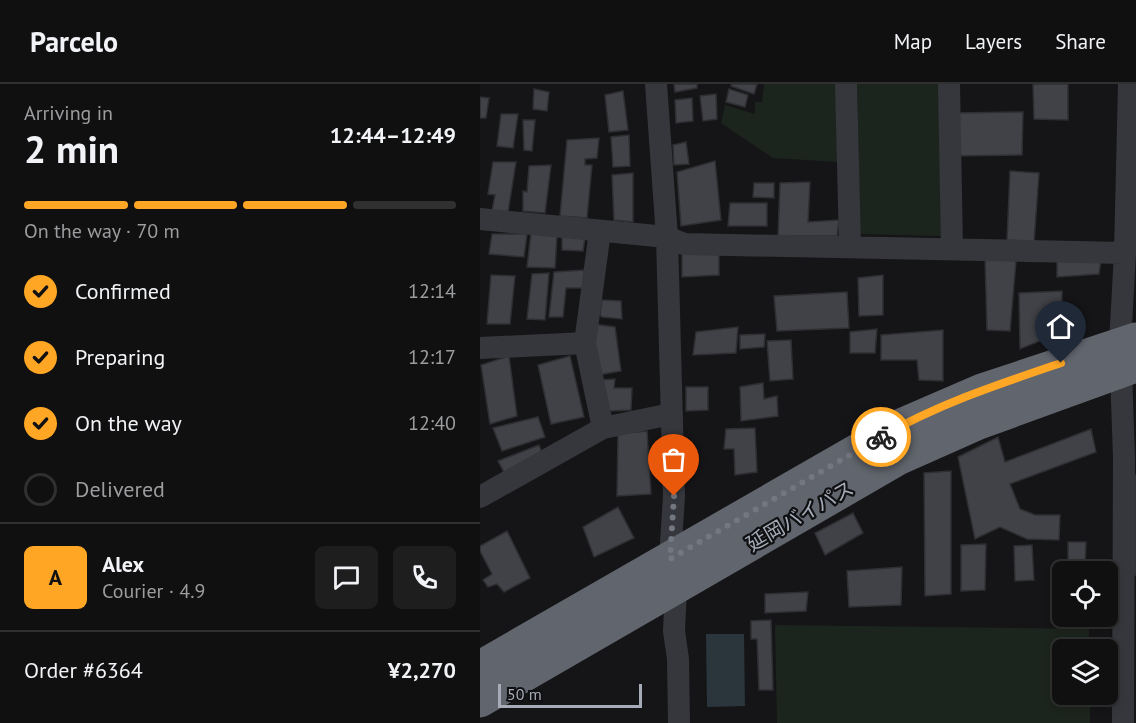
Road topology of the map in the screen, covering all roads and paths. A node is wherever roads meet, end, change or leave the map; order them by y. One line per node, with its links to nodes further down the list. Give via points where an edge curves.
1 (656, 84): 7 (street)
2 (846, 84): 9 (street)
3 (949, 84): 10 (street)
4 (1131, 90): 8 (street)
5 (480, 219): 6 (street)
6 (600, 231): 7 (street); 11 (street)
7 (667, 237): 9 (street, via 684,244); 14 (street)
8 (1129, 239): 10 (street); 13 (street)
9 (850, 246): 10 (street)
10 (952, 249)
11 (585, 343): 12 (street); 15 (street)
12 (480, 348)
13 (1128, 355): 16 (street); 18 (highway, 延岡バイパス, via 982,390 901,426)
14 (671, 414): 15 (street); 18 (street)
15 (603, 428): 17 (street)
16 (1130, 458): 22 (street)
17 (480, 497)
18 (673, 574): 19 (highway, 延岡バイパス); 20 (highway, 延岡バイパス); 21 (street)
19 (480, 667)
20 (480, 701)
21 (679, 723)
22 (1124, 723)

